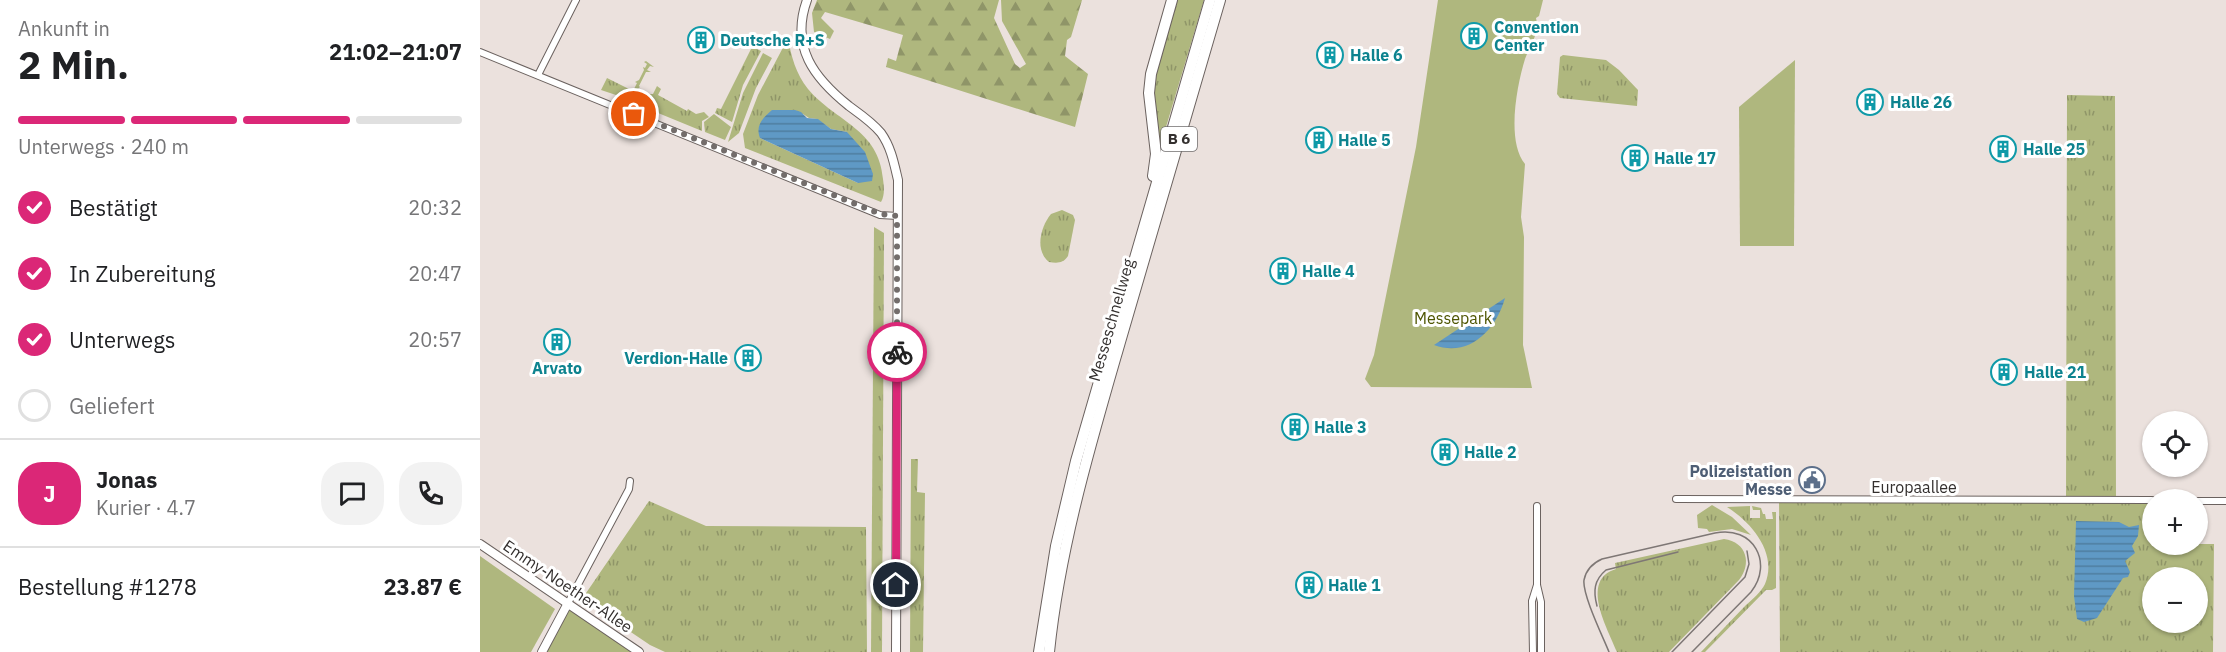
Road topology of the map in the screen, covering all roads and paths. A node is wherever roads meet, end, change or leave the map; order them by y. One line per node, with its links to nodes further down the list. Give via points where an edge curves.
1 (576, 0): 7 (street)
2 (807, 0): 9 (main road, via 801,23 808,60 826,87 881,133 892,153 898,180)
3 (1172, 0): 8 (highway, via 1151,74 1149,93 1156,154)
4 (1210, 0): 8 (highway, Messeschnellweg / B 6)
5 (1220, 0): 23 (highway, Messeschnellweg / B 6, via 1075,505)
6 (480, 52): 7 (street)
7 (538, 75): 9 (street, via 880,214)
8 (1150, 206): 22 (highway, Messeschnellweg / B 6, via 1076,460 1056,546)
9 (897, 216): 21 (main road)
10 (630, 481): 18 (street)
11 (1676, 499): 12 (street, Europaallee)
12 (2142, 500)
13 (2208, 501): 14 (street)
14 (2226, 501)
15 (1537, 506): 17 (street)
16 (480, 544): 18 (main road, Emmy-Noether-Allee)
17 (1537, 585): 24 (street, via 1532,601); 25 (street)
18 (567, 605): 19 (main road); 20 (main road, Emmy-Noether-Allee)
19 (542, 652)
20 (639, 652)
21 (896, 652)
22 (1039, 652)
23 (1049, 652)
24 (1533, 652)
25 (1541, 652)

